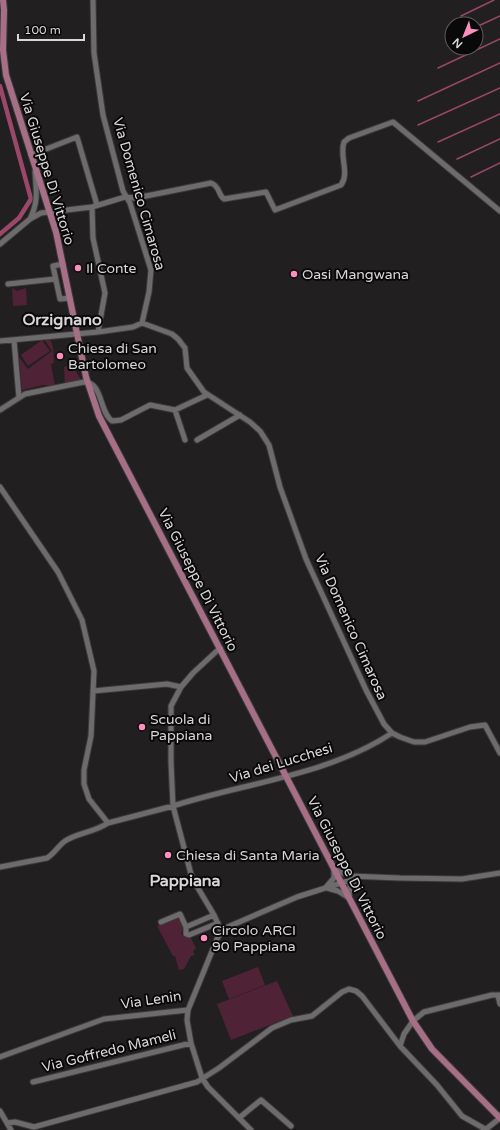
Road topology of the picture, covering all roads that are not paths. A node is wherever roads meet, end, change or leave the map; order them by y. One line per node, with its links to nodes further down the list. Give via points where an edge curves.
1 (3, 0): 3 (main road, Via Giuseppe Di Vittorio, via 6,75)
2 (93, 0): 5 (street, Via Domenico Cimarosa, via 94,53 100,100)
3 (31, 155): 4 (main road, Via Giuseppe Di Vittorio); 7 (street, via 77,137)
4 (34, 164): 6 (main road, Via Giuseppe Di Vittorio); 8 (street)
5 (125, 197): 7 (street); 9 (street, via 136,198 211,183 218,187 224,199 266,192 275,210 341,185 345,180 344,142 393,122); 17 (street, Via Domenico Cimarosa, via 130,203 151,270 150,292)
6 (48, 205): 8 (street); 10 (main road, Via Giuseppe Di Vittorio)
7 (95, 206): 10 (street); 18 (street, via 93,238 105,293)
8 (36, 207): 11 (street)
9 (500, 211)
10 (51, 213): 11 (street, via 41,213); 13 (main road, Via Giuseppe Di Vittorio)
11 (30, 219): 12 (street)
12 (0, 244)
13 (63, 264): 14 (street, via 53,266); 16 (main road, Via Giuseppe Di Vittorio)
14 (55, 279): 15 (street); 16 (street, via 60,300)
15 (8, 284)
16 (70, 298): 19 (main road, Via Giuseppe Di Vittorio)
17 (142, 323): 18 (street, via 133,327); 23 (street, Via Domenico Cimarosa, via 172,334 181,342 187,368)
18 (98, 332): 19 (street)
19 (77, 334): 20 (street); 22 (main road, Via Giuseppe Di Vittorio)
20 (14, 340): 21 (street); 24 (street)
21 (0, 341)
22 (87, 382): 24 (street, via 32,392); 26 (street, via 96,388 107,417 112,421 121,420 150,405); 31 (main road, Via Giuseppe Di Vittorio, via 103,424)
23 (207, 395): 26 (street); 27 (street, Via Domenico Cimarosa)
24 (19, 398): 25 (street)
25 (0, 410)
26 (175, 410): 28 (street)
27 (240, 415): 29 (street); 34 (street, Via Domenico Cimarosa, via 254,426 269,445 280,487 306,559 375,710)
28 (184, 440)
29 (197, 440)
30 (0, 487): 33 (street, via 58,572 76,607 92,656)
31 (220, 648): 32 (street, via 201,664); 36 (main road, Via Giuseppe Di Vittorio)
32 (181, 687): 33 (street, via 167,684); 37 (street, via 171,706 170,716)
33 (93, 691): 38 (street, via 91,736 84,770 84,784 89,799)
34 (392, 733): 35 (street, Via Domenico Cimarosa, via 410,741 425,742 470,727 485,725); 36 (street, Via dei Lucchesi, via 341,758)
35 (500, 752)
36 (286, 776): 37 (street, Via dei Lucchesi); 40 (main road, Via Giuseppe Di Vittorio)
37 (173, 806): 38 (street, Via dei Lucchesi); 46 (street, via 192,878)
38 (108, 823): 39 (street, Via dei Lucchesi, via 99,829 65,841 51,856)
39 (0, 867)
40 (334, 869): 42 (street); 43 (main road, Via Giuseppe Di Vittorio); 44 (street, via 332,880)
41 (500, 873): 42 (street, via 462,879)
42 (360, 877): 43 (street); 45 (street, via 350,885)
43 (341, 882): 44 (street); 45 (main road, Via Giuseppe Di Vittorio)
44 (325, 888): 45 (street, via 338,891); 50 (street, via 265,910)
45 (349, 899): 54 (main road, Via Giuseppe Di Vittorio)
46 (214, 915): 48 (street); 49 (street)
47 (161, 922): 49 (street, via 180,914)
48 (218, 923): 49 (street, via 189,935 186,934); 50 (street)
49 (186, 927)
50 (221, 931): 53 (street, Via Lenin)
51 (499, 995): 52 (street); 54 (street, via 430,1010)
52 (500, 1004)
53 (188, 1010): 55 (street); 57 (street, Via Lenin, via 104,1019)
54 (413, 1021): 56 (street); 62 (main road, Via Giuseppe Di Vittorio, via 432,1049)
55 (191, 1043): 58 (street); 59 (street, Via Goffredo Mameli)
56 (400, 1046): 58 (street, via 362,996 349,989 312,1016 291,1020 272,1028); 67 (street, via 462,1116)
57 (0, 1057)
58 (202, 1078): 61 (street); 63 (street, via 188,1085 34,1127 15,1122)
59 (32, 1082)
60 (0, 1111): 63 (street)
61 (240, 1118): 64 (street, via 261,1100); 66 (street)
62 (500, 1118): 67 (street)
63 (7, 1123): 65 (street)
64 (291, 1126)
65 (11, 1130)
66 (251, 1130)
67 (485, 1130)

